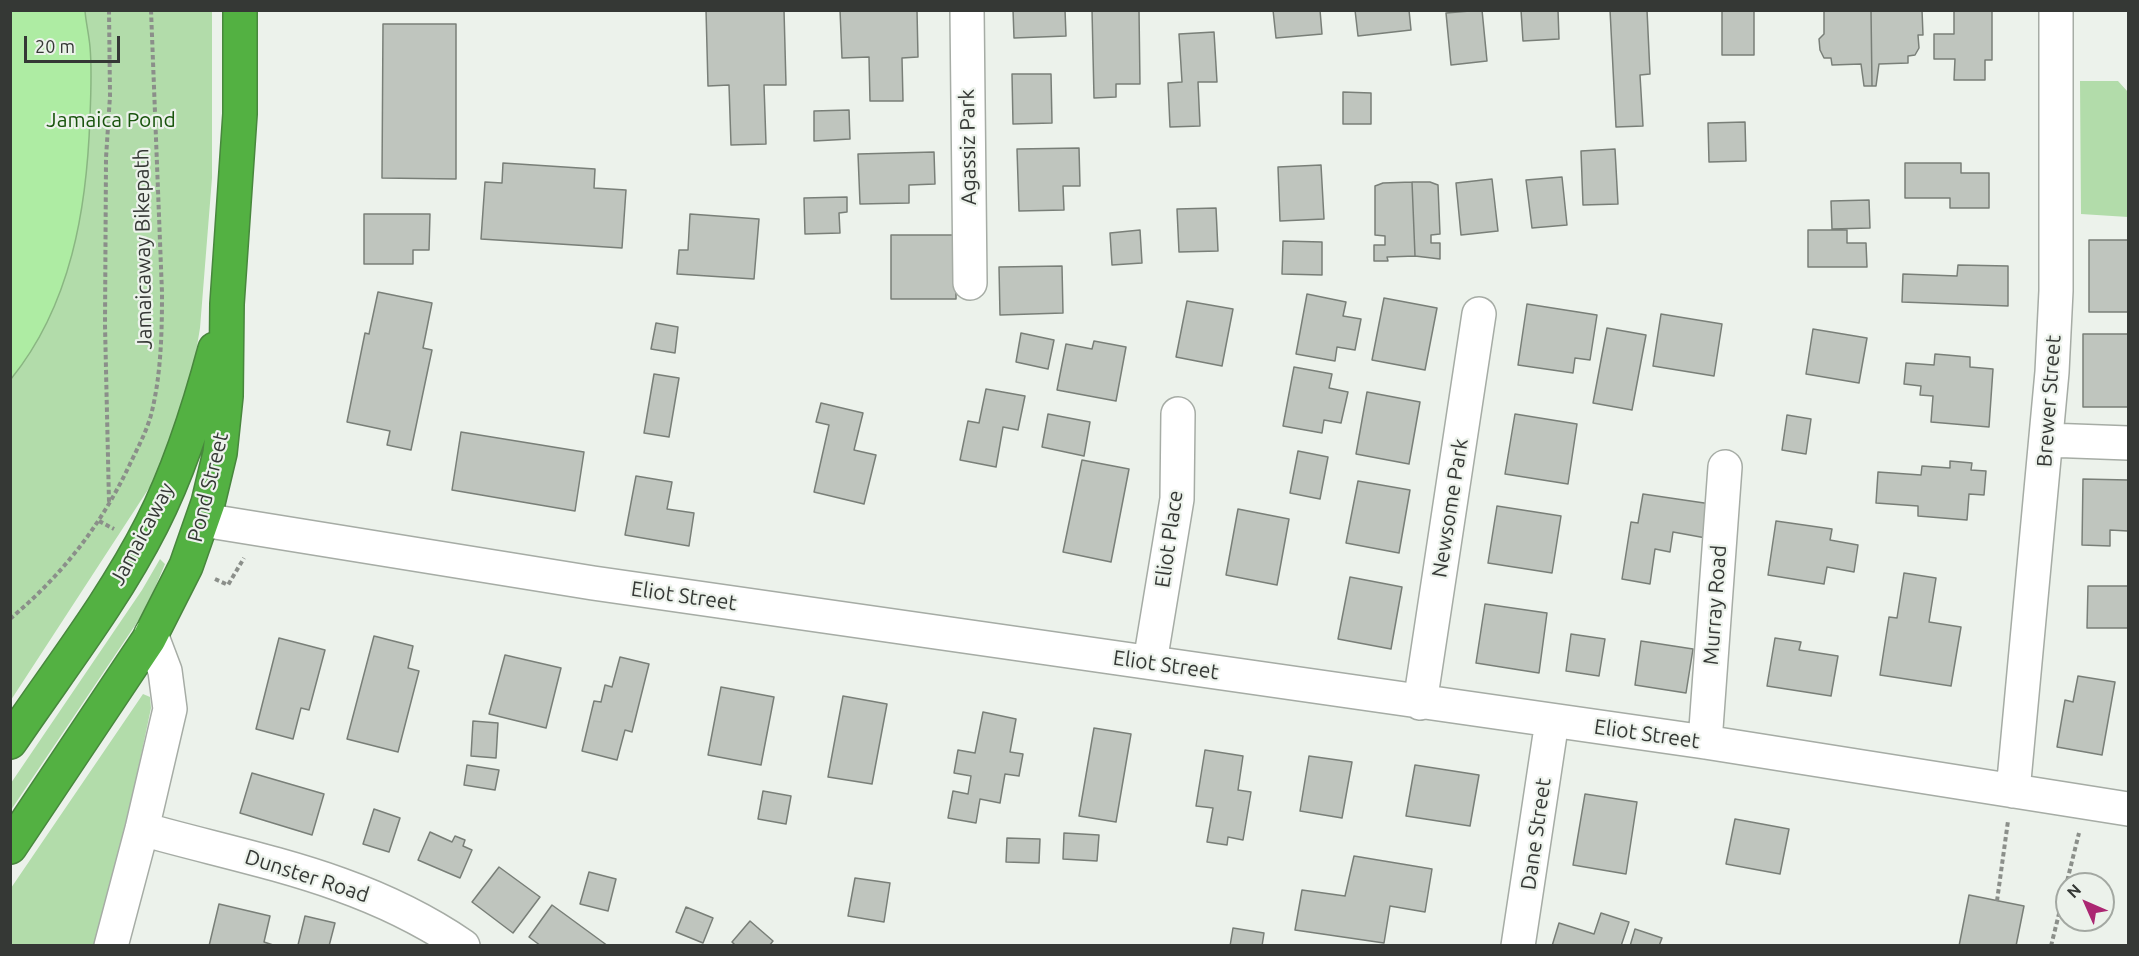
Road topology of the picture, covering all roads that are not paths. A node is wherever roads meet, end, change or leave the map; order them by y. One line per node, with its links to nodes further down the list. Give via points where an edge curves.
1 (240, 10): 5 (highway, Pond Street, via 240,126)
2 (967, 10): 4 (street, Agassiz Park)
3 (2056, 10): 8 (street, Brewer Street, via 2056,291)
4 (970, 283)
5 (227, 304): 11 (highway, Pond Street, via 228,372 222,436); 16 (highway, Jamaicaway, via 203,394 152,524 121,578)
6 (1479, 314): 14 (street, Newsome Park)
7 (1178, 414): 13 (street, Eliot Place, via 1178,499)
8 (2048, 440): 9 (street); 18 (street, Brewer Street)
9 (2128, 443)
10 (1725, 467): 17 (street, Murray Road)
11 (203, 520): 12 (highway, Pond Street); 13 (street, Eliot Street, via 593,583)
12 (152, 634): 20 (street, via 165,671 170,710); 21 (highway)
13 (1150, 662): 14 (street, Eliot Street)
14 (1420, 703): 15 (street, Eliot Street)
15 (1552, 721): 17 (street, Eliot Street); 24 (street, Dane Street)
16 (10, 742)
17 (1705, 742): 18 (street, Eliot Street)
18 (2013, 791): 19 (street, Eliot Street)
19 (2128, 809)
20 (142, 829): 22 (street); 23 (street, Dunster Road, via 356,888)
21 (10, 847)
22 (111, 945)
23 (463, 945)
24 (1518, 945)

